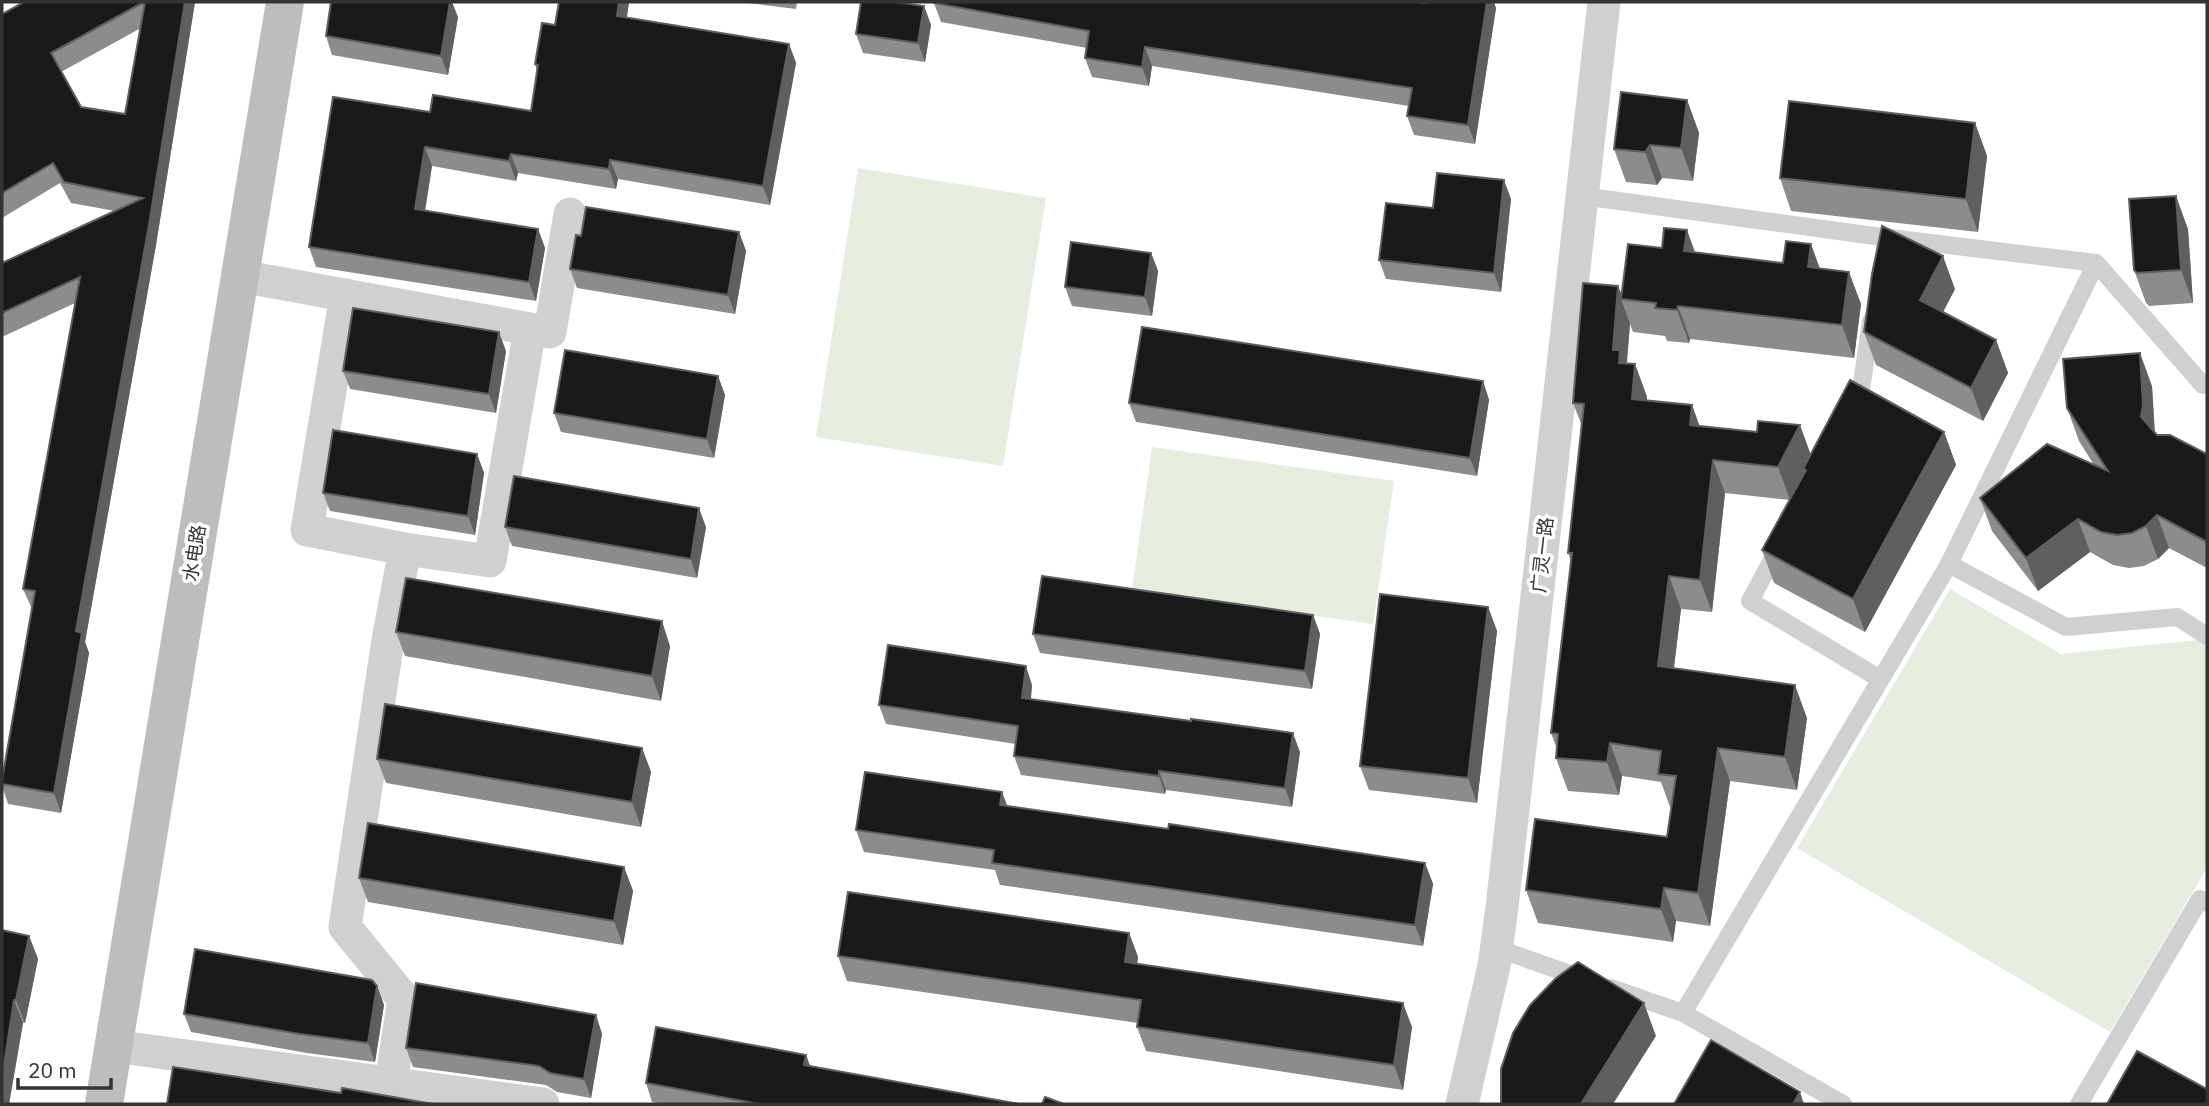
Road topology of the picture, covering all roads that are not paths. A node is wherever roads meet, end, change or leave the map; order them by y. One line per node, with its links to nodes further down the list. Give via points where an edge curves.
1 (285, 2): 6 (main road, 水电路)
2 (1604, 2): 3 (street, 广灵一路)
3 (1582, 196): 5 (lane, via 1881,244); 18 (street, 广灵一路)
4 (570, 214): 9 (street, via 550,332)
5 (2096, 263): 10 (lane, via 2203,385); 14 (lane)
6 (240, 275): 7 (street); 20 (main road, 水电路)
7 (346, 295): 9 (street); 13 (street, via 307,530)
8 (1872, 307): 11 (lane, via 1861,390)
9 (530, 328): 13 (street, via 490,562)
10 (2207, 384)
11 (1843, 425)
12 (1787, 531): 16 (lane, via 1750,601)
13 (405, 549): 21 (street, via 345,928 404,999)
14 (1949, 564): 15 (lane, via 2066,627 2177,617); 16 (lane)
15 (2207, 636)
16 (1880, 679): 19 (lane)
17 (2205, 896): 26 (lane)
18 (1496, 948): 19 (lane); 24 (street, 广灵一路)
19 (1683, 1013): 25 (lane)
20 (113, 1046): 21 (street); 22 (main road, 水电路)
21 (391, 1083): 23 (street)
22 (104, 1104)
23 (543, 1104)
24 (1462, 1104)
25 (1843, 1104)
26 (2079, 1104)

